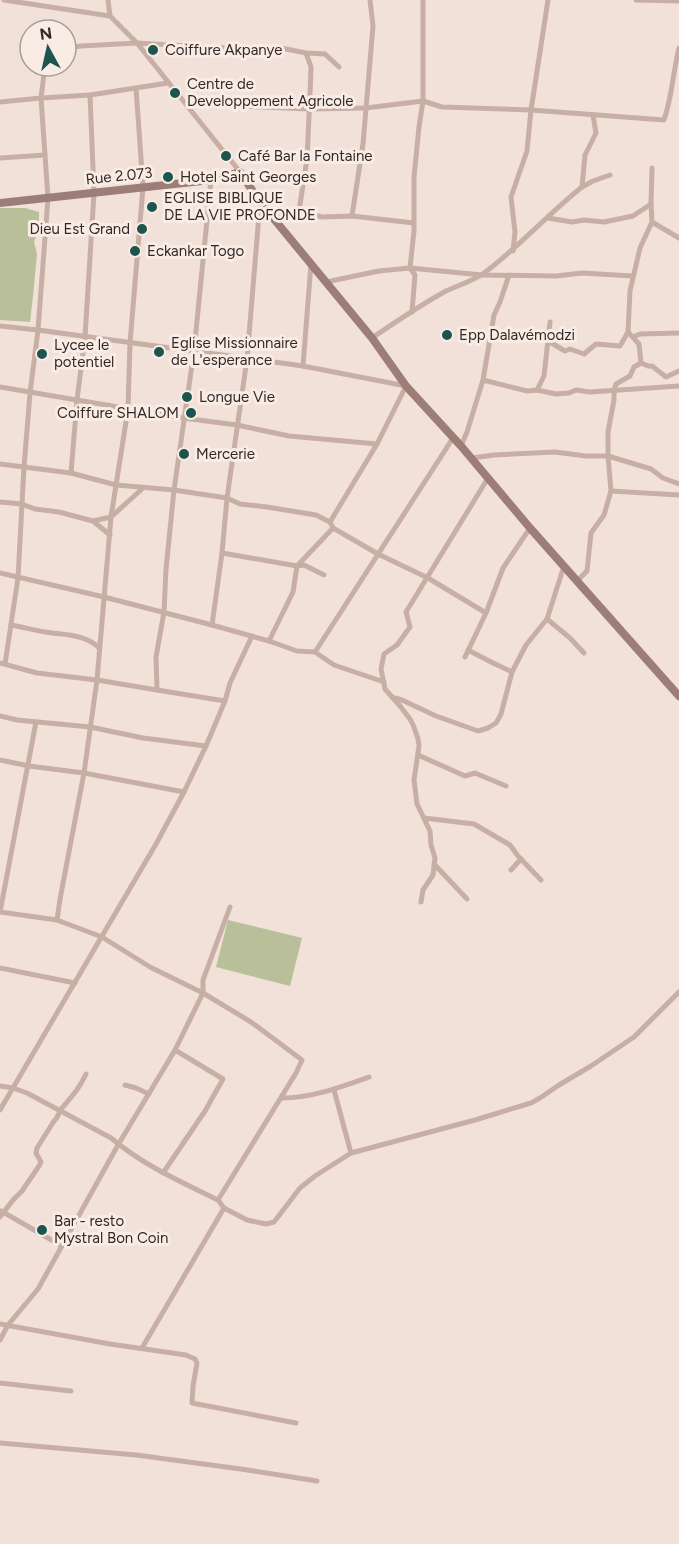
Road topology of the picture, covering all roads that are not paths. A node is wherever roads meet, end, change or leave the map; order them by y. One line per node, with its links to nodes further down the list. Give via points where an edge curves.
1 (4, 0): 7 (street)
2 (108, 0): 9 (street)
3 (370, 0): 24 (street, via 373,26)
4 (423, 0): 21 (street)
5 (548, 0): 26 (street)
6 (636, 0): 8 (street)
7 (26, 1): 9 (street)
8 (679, 1)
9 (110, 16): 10 (street)
10 (137, 43): 11 (street); 13 (street, via 281,48); 17 (street)
11 (78, 46)
12 (679, 48): 14 (street)
13 (306, 53): 15 (street, via 325,54); 25 (street, via 311,67)
14 (677, 63): 27 (street, via 664,120)
15 (339, 67)
16 (44, 78): 20 (street)
17 (168, 83): 18 (street); 23 (street)
18 (136, 88): 19 (street); 34 (street)
19 (90, 95): 20 (street); 36 (street)
20 (41, 98): 22 (street); 28 (street)
21 (423, 101): 24 (street); 26 (street, via 442,107); 46 (street, via 414,177)
22 (0, 102)
23 (186, 105): 25 (street); 31 (street)
24 (366, 108): 25 (street); 42 (street)
25 (309, 109): 41 (street)
26 (531, 110): 27 (street); 48 (street, via 527,151 511,197)
27 (593, 115): 35 (street, via 596,133 585,155)
28 (45, 155): 29 (street); 37 (street)
29 (0, 158)
30 (652, 168): 40 (street)
31 (240, 172): 33 (street, Rue 2.073); 38 (street)
32 (610, 175): 35 (street)
33 (211, 180): 34 (street, Rue 2.073); 65 (street)
34 (143, 187): 36 (street, Rue 2.073); 64 (street)
35 (582, 188): 43 (street)
36 (94, 193): 37 (street, Rue 2.073); 61 (street)
37 (48, 198): 39 (street, Rue 2.073); 58 (street)
38 (260, 202): 44 (street); 66 (street)
39 (0, 203)
40 (651, 204): 43 (street, via 633,216 604,222); 45 (street)
41 (299, 211): 42 (street, via 322,217); 44 (street)
42 (352, 216): 46 (street)
43 (548, 218): 48 (street)
44 (275, 219): 49 (street)
45 (652, 222): 47 (street); 53 (street)
46 (414, 223): 50 (street)
47 (679, 238)
48 (513, 251): 51 (street)
49 (311, 264): 54 (street); 68 (street)
50 (410, 268): 51 (street); 54 (street); 55 (street, via 415,275)
51 (482, 275): 52 (street); 55 (street)
52 (509, 275): 53 (street); 70 (street, via 494,315)
53 (633, 276): 60 (street)
54 (326, 282): 62 (street)
55 (412, 312): 62 (street)
56 (550, 322): 63 (street)
57 (0, 326): 58 (street)
58 (38, 330): 61 (street); 76 (street)
59 (679, 333): 60 (street)
60 (630, 335): 63 (street, via 620,346 596,344 584,354 565,351); 67 (street, via 639,344)
61 (85, 337): 64 (street); 77 (street)
62 (372, 338): 71 (street)
63 (548, 341): 74 (street, via 544,376)
64 (130, 343): 65 (street); 78 (street)
65 (194, 351): 66 (street); 79 (street)
66 (247, 359): 68 (street); 80 (street)
67 (641, 363): 69 (street, via 666,377); 75 (street)
68 (303, 366): 71 (street)
69 (679, 371)
70 (483, 380): 74 (street, via 527,392); 83 (street)
71 (406, 386): 81 (street); 82 (street)
72 (679, 386): 75 (street)
73 (0, 387): 76 (street)
74 (537, 390): 75 (street, via 556,394)
75 (614, 390): 84 (street)
76 (30, 393): 77 (street); 87 (street)
77 (77, 400): 78 (street); 88 (street)
78 (128, 409): 79 (street); 91 (street)
79 (183, 418): 80 (street); 93 (street)
80 (237, 425): 82 (street, via 289,436); 96 (street)
81 (453, 438): 83 (street); 105 (street)
82 (377, 444): 101 (street)
83 (461, 446): 85 (street)
84 (608, 456): 85 (street, via 555,452); 90 (street, via 651,469); 94 (street)
85 (472, 458): 89 (street)
86 (0, 464): 87 (street)
87 (24, 467): 88 (street); 98 (street)
88 (71, 473): 91 (street)
89 (488, 478): 102 (street); 111 (street)
90 (679, 484)
91 (116, 485): 92 (street); 99 (street)
92 (143, 488): 93 (street); 99 (street)
93 (174, 490): 96 (street); 114 (street)
94 (611, 491): 95 (street); 112 (street, via 604,515 591,533 586,571)
95 (679, 495)
96 (227, 498): 101 (street, via 240,504 316,515); 104 (street)
97 (0, 502): 98 (street)
98 (22, 504): 100 (street); 110 (street)
99 (111, 517): 100 (street); 103 (street)
100 (93, 521): 103 (street)
101 (331, 525): 105 (street); 106 (street)
102 (531, 528): 107 (street); 115 (street, via 503,568)
103 (110, 535): 113 (street)
104 (222, 553): 106 (street); 118 (street)
105 (378, 554): 111 (street); 123 (street)
106 (297, 566): 109 (street); 120 (street, via 293,591)
107 (564, 566): 112 (street); 116 (street)
108 (0, 573): 110 (street)
109 (324, 575)
110 (18, 578): 113 (street); 117 (street)
111 (428, 578): 115 (street); 129 (street, via 406,612 410,627 397,645 384,654)
112 (577, 581): 131 (street)
113 (104, 597): 114 (street); 121 (street)
114 (164, 612): 118 (street); 130 (street, via 156,657)
115 (486, 612): 122 (street)
116 (547, 619): 124 (street); 127 (street, via 526,645)
117 (11, 625): 121 (street, via 71,634); 126 (street)
118 (212, 625): 119 (street)
119 (252, 636): 120 (street); 133 (street)
120 (269, 641): 123 (street, via 297,651)
121 (99, 648): 128 (street)
122 (468, 650): 125 (street); 127 (street)
123 (315, 652): 129 (street, via 334,665)
124 (584, 653)
125 (465, 657)
126 (3, 664): 128 (street, via 37,674)
127 (512, 672): 132 (street, via 501,714 495,723 478,731)
128 (97, 680): 130 (street); 136 (street)
129 (384, 682): 132 (street)
130 (157, 690): 133 (street)
131 (679, 696)
132 (393, 698): 138 (street, via 414,727)
133 (225, 701): 137 (street)
134 (0, 716): 135 (street)
135 (36, 722): 136 (street); 140 (street)
136 (90, 727): 137 (street); 141 (street)
137 (206, 747): 143 (street)
138 (418, 755): 142 (street, via 465,776 475,773); 144 (street, via 414,780 417,804)
139 (0, 760): 140 (street)
140 (29, 766): 141 (street); 152 (street)
141 (84, 773): 143 (street); 153 (street)
142 (506, 786)
143 (184, 792): 154 (street)
144 (424, 818): 145 (street, via 474,824 510,845); 146 (street, via 430,831)
145 (521, 859): 147 (street); 148 (street)
146 (434, 864): 149 (street); 150 (street, via 434,875 423,890)
147 (511, 870)
148 (541, 880)
149 (467, 900)
150 (421, 902)
151 (230, 907): 158 (street, via 203,980)
152 (0, 912): 153 (street)
153 (57, 920): 154 (street)
154 (102, 937): 156 (street); 158 (street, via 150,967)
155 (0, 968): 156 (street)
156 (75, 983): 164 (street)
157 (679, 992): 171 (street, via 634,1037 531,1103)
158 (204, 993): 159 (street); 167 (street, via 302,1060)
159 (175, 1050): 166 (street); 172 (street, via 223,1078 206,1111)
160 (86, 1074): 169 (street, via 76,1094)
161 (369, 1077): 165 (street)
162 (125, 1085): 166 (street)
163 (0, 1086): 164 (street)
164 (13, 1088): 168 (street); 169 (street)
165 (334, 1090): 167 (street); 171 (street)
166 (149, 1094): 170 (street)
167 (282, 1098): 173 (street)
168 (0, 1110)
169 (59, 1111): 170 (street); 175 (street, via 37,1148 39,1166)
170 (118, 1144): 172 (street); 176 (street)
171 (351, 1153): 174 (street, via 300,1188 274,1222 247,1220)
172 (163, 1173): 173 (street)
173 (218, 1200): 174 (street)
174 (224, 1208): 180 (street)
175 (1, 1213): 176 (street)
176 (62, 1246): 178 (street, via 38,1289)
177 (0, 1324): 178 (street)
178 (8, 1325): 179 (street); 180 (street)
179 (0, 1340)
180 (142, 1348): 183 (street, via 195,1359 192,1403)
181 (0, 1383): 182 (street)
182 (71, 1391)
183 (296, 1423)
184 (0, 1443): 185 (street, via 135,1455)
185 (317, 1481)

